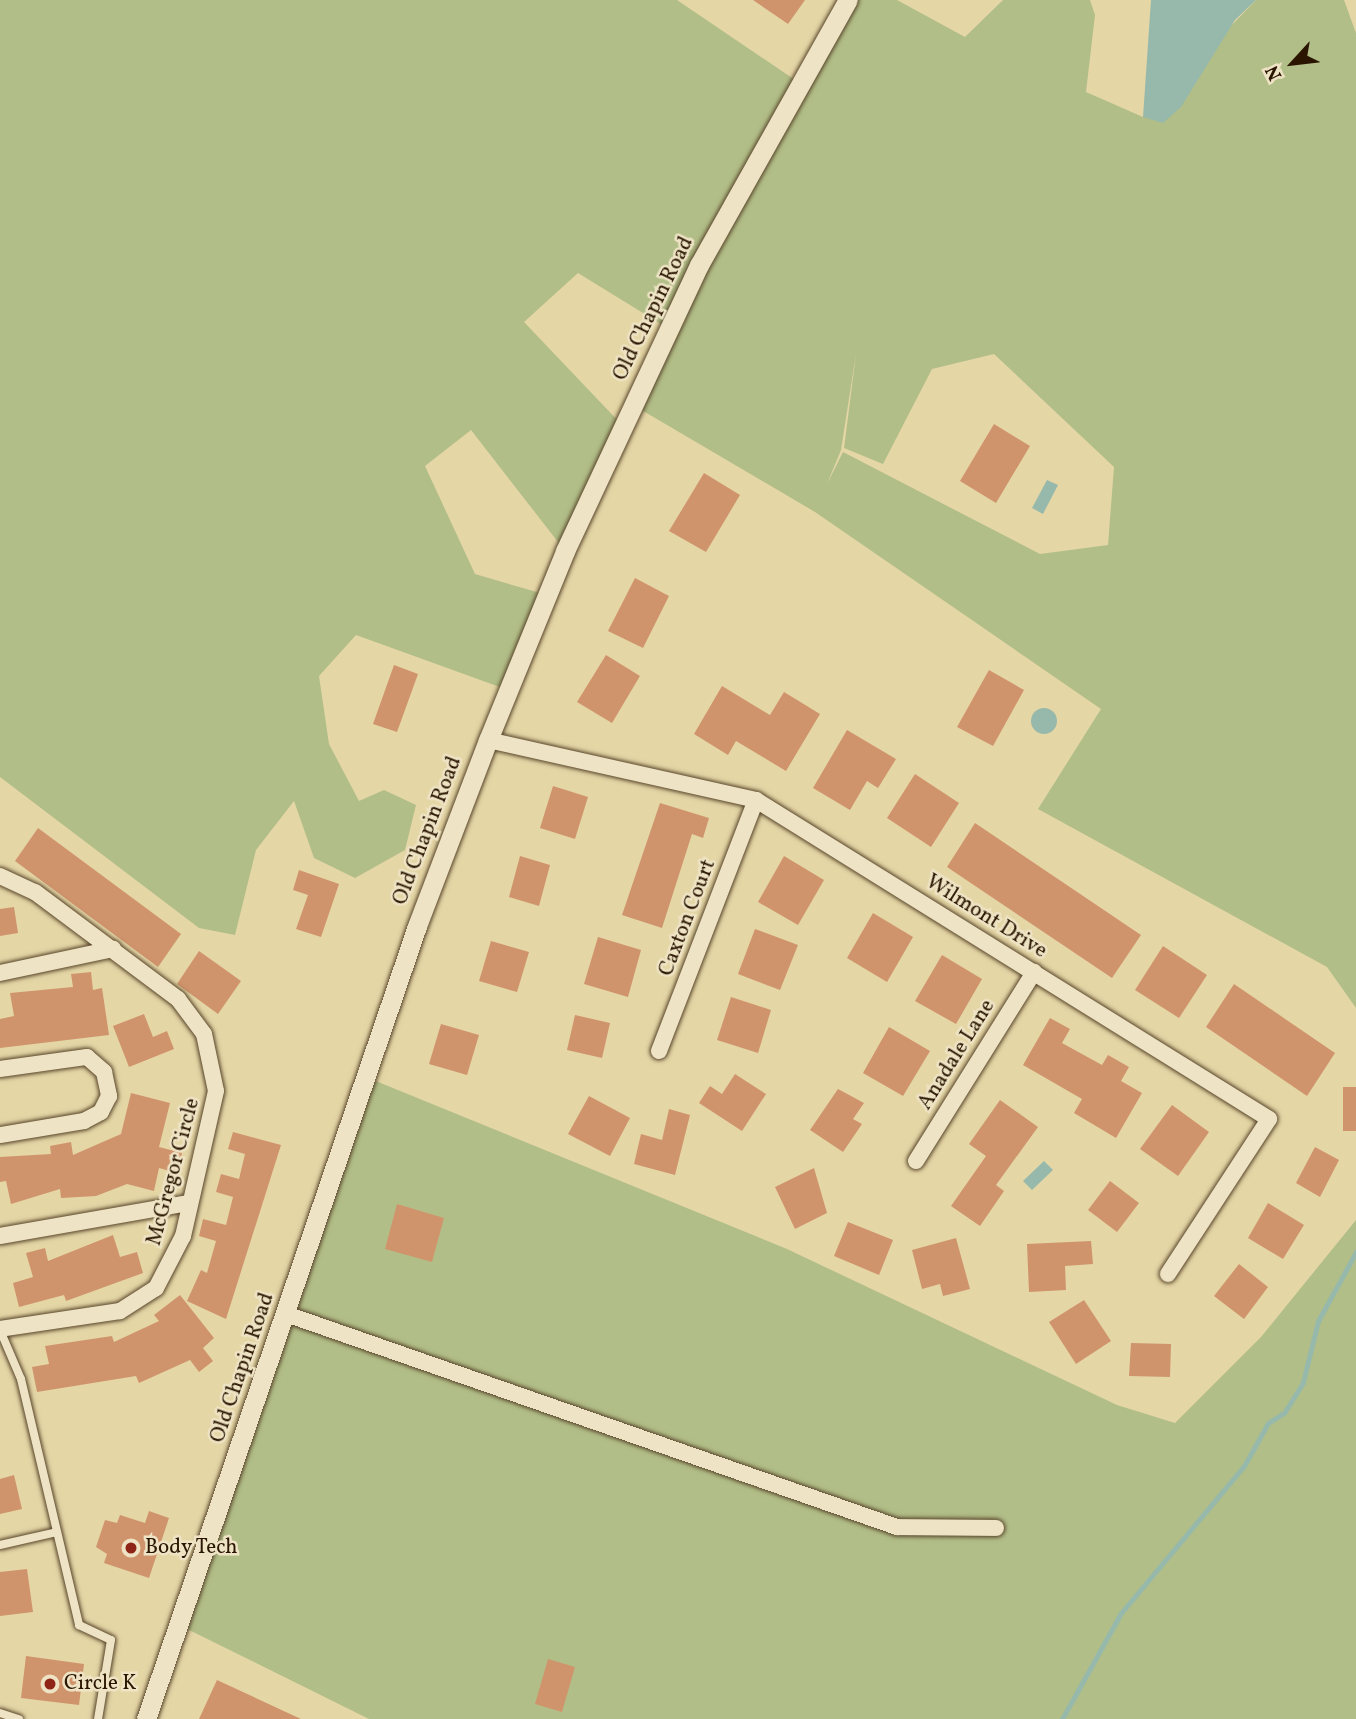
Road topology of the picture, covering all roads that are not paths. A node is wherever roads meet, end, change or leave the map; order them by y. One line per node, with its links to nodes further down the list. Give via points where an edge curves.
1 (848, 0): 2 (street, Old Chapin Road, via 699,265 565,551)
2 (488, 740): 3 (street, Wilmont Drive); 15 (street, Old Chapin Road, via 417,926)
3 (756, 800): 6 (street, Wilmont Drive); 8 (street, Caxton Court)
4 (0, 876): 5 (street, McGregor Circle, via 29,888)
5 (113, 949): 7 (street); 12 (street, McGregor Circle, via 178,999 209,1048 216,1106)
6 (1034, 972): 11 (street, Anadale Lane); 14 (street, Wilmont Drive, via 1269,1119)
7 (0, 973)
8 (659, 1051)
9 (0, 1069): 10 (street, via 87,1057 104,1072 109,1096 101,1112 84,1121)
10 (0, 1135)
11 (916, 1161)
12 (189, 1203): 13 (street); 16 (street, McGregor Circle, via 172,1263 146,1298 120,1311)
13 (0, 1236)
14 (1168, 1275)
15 (286, 1314): 17 (street, via 897,1527); 23 (street, Old Chapin Road)
16 (0, 1329): 18 (lane, via 21,1379)
17 (996, 1528)
18 (57, 1532): 19 (lane); 22 (lane, via 79,1625 111,1640)
19 (0, 1545)
20 (0, 1713): 21 (lane)
21 (14, 1718)
22 (98, 1719)
23 (146, 1719)

